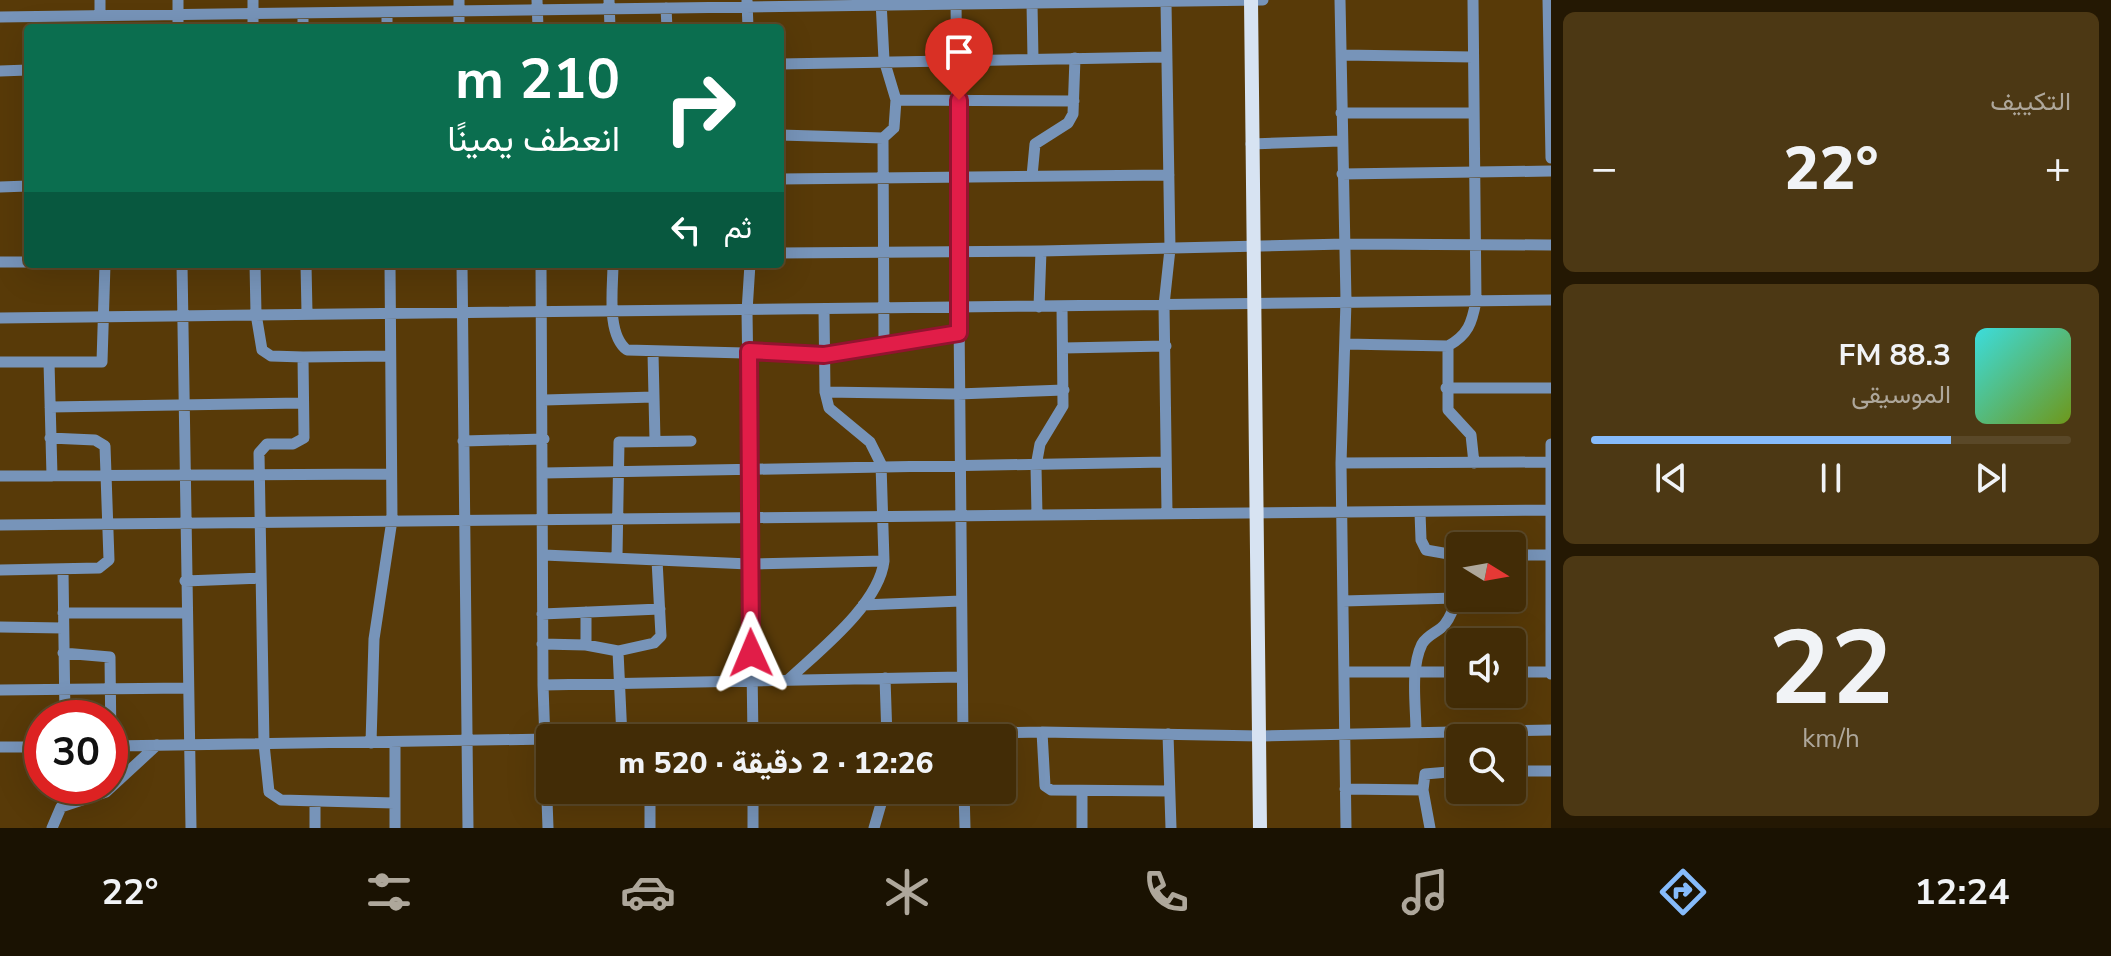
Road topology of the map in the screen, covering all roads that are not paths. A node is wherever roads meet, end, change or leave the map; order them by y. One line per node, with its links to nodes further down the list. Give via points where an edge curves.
1 (100, 0): 22 (street)
2 (178, 0): 21 (street)
3 (253, 0): 19 (street)
4 (1251, 0): 5 (street); 11 (street); 51 (main road)
5 (1263, 0)
6 (1340, 0): 32 (street)
7 (1473, 0): 34 (street)
8 (1548, 0): 47 (street)
9 (881, 2): 10 (street); 12 (street); 38 (street)
10 (956, 2): 13 (street); 36 (street)
11 (1166, 2): 13 (street); 33 (street)
12 (747, 3): 17 (street); 31 (street)
13 (1032, 3): 37 (street)
14 (609, 4): 16 (street); 17 (street); 29 (street)
15 (459, 5): 16 (street); 18 (street)
16 (537, 5)
17 (666, 8): 30 (street)
18 (387, 12): 20 (street); 28 (street)
19 (253, 13): 20 (street); 21 (street); 26 (street)
20 (303, 13): 27 (street)
21 (178, 14): 22 (street); 25 (street)
22 (100, 15): 24 (street)
23 (0, 17): 24 (street)
24 (42, 22)
25 (178, 24)
26 (253, 24)
27 (303, 24)
28 (387, 24)
29 (610, 24)
30 (667, 24)
31 (748, 24)
32 (1342, 55): 34 (street); 45 (street)
33 (1166, 57): 35 (street); 56 (street)
34 (1473, 57): 46 (street)
35 (1075, 58): 37 (street); 44 (street)
36 (958, 59): 37 (street); 38 (street); 43 (street)
37 (1033, 59)
38 (884, 60): 39 (street); 42 (street)
39 (784, 64)
40 (24, 70): 41 (street)
41 (0, 71)
42 (896, 100): 43 (street); 49 (street, via 894,128)
43 (959, 100): 44 (street); 58 (street)
44 (1074, 101): 57 (street, via 1068,123 1035,144)
45 (1341, 113): 46 (street); 50 (street)
46 (1472, 113): 54 (street)
47 (1551, 127): 52 (street)
48 (784, 135): 49 (street)
49 (883, 138): 60 (street)
50 (1341, 141): 51 (street); 55 (street)
51 (1251, 144): 66 (main road)
52 (1551, 158)
53 (1551, 171): 54 (street)
54 (1474, 172): 55 (street); 63 (street)
55 (1342, 174): 64 (street)
56 (1169, 175): 57 (street); 67 (street)
57 (1032, 176): 58 (street)
58 (961, 177): 60 (street); 68 (street)
59 (784, 179): 60 (street)
60 (884, 179): 70 (street)
61 (24, 186): 62 (street)
62 (0, 187)
63 (1474, 243): 64 (street); 65 (street); 85 (street)
64 (1345, 244): 66 (street); 84 (street)
65 (1551, 245)
66 (1254, 248): 67 (street); 86 (main road)
67 (1170, 249): 69 (street); 87 (street)
68 (962, 251): 69 (street); 70 (street); 90 (street)
69 (1041, 251): 89 (street)
70 (885, 252): 71 (street); 92 (street)
71 (784, 253)
72 (0, 262): 73 (street)
73 (24, 262)
74 (105, 268): 101 (street)
75 (182, 268): 97 (street)
76 (255, 268): 98 (street)
77 (306, 268): 95 (street)
78 (390, 268): 99 (street)
79 (462, 268): 100 (street)
80 (541, 268): 96 (street)
81 (613, 268): 94 (street)
82 (750, 268): 93 (street)
83 (1551, 300): 85 (street)
84 (1346, 301): 85 (street); 86 (street); 104 (street)
85 (1476, 301): 107 (street, via 1469,330)
86 (1254, 303): 87 (street); 150 (main road)
87 (1164, 305): 88 (street); 106 (street)
88 (1062, 306): 89 (street); 108 (street)
89 (1039, 307): 90 (street)
90 (962, 309): 92 (street); 103 (street)
91 (824, 310): 92 (street); 93 (street); 111 (street)
92 (885, 310): 105 (street)
93 (747, 311): 94 (street); 109 (street)
94 (613, 312): 96 (street); 110 (street, via 621,345)
95 (307, 313): 98 (street); 99 (street)
96 (542, 313): 100 (street); 122 (street)
97 (182, 314): 98 (street); 101 (street); 124 (street)
98 (256, 314): 113 (street, via 265,355)
99 (391, 314): 100 (street); 112 (street)
100 (462, 314): 128 (street)
101 (105, 315): 102 (street); 115 (street, via 102,362)
102 (0, 318)
103 (959, 333): 105 (street); 120 (street)
104 (1345, 344): 107 (street); 134 (street)
105 (884, 346): 111 (street)
106 (1166, 346): 108 (street); 132 (street)
107 (1448, 346): 116 (street)
108 (1063, 348): 118 (street)
109 (749, 351): 110 (street); 111 (street); 140 (street)
110 (653, 353): 121 (street)
111 (824, 355): 119 (street)
112 (390, 356): 113 (street); 143 (street)
113 (303, 357): 123 (street)
114 (0, 362): 115 (street)
115 (49, 362): 125 (street)
116 (1446, 388): 117 (street); 135 (street, via 1448,410 1471,435)
117 (1551, 388)
118 (1064, 390): 120 (street); 137 (street, via 1060,415 1040,444)
119 (825, 392): 120 (street); 136 (street, via 829,408 870,442)
120 (958, 394): 138 (street)
121 (654, 397): 122 (street); 129 (street)
122 (544, 400): 127 (street)
123 (302, 403): 124 (street); 142 (street, via 304,438 301,443 262,446)
124 (185, 405): 125 (street); 145 (street)
125 (50, 407): 126 (street)
126 (50, 438): 144 (street, via 101,441); 147 (street)
127 (544, 439): 128 (street); 141 (street)
128 (463, 441): 160 (street)
129 (655, 441): 130 (street); 139 (street, via 619,442)
130 (691, 441)
131 (1551, 444): 133 (street)
132 (1166, 462): 137 (street); 152 (street)
133 (1550, 462): 135 (street); 148 (street)
134 (1341, 463): 135 (street); 149 (street)
135 (1474, 463)
136 (881, 464): 138 (street); 140 (street); 153 (street)
137 (1036, 466): 138 (street); 154 (street)
138 (959, 468): 155 (street)
139 (617, 470): 140 (street); 141 (street); 158 (street)
140 (749, 470): 156 (street)
141 (544, 473): 157 (street)
142 (260, 474): 143 (street); 145 (street); 161 (street)
143 (391, 474): 159 (street)
144 (105, 475): 145 (street); 147 (street); 163 (street)
145 (185, 475): 162 (street)
146 (0, 476): 147 (street)
147 (52, 476)
148 (1550, 510): 151 (street); 168 (street)
149 (1342, 511): 150 (street); 151 (street); 179 (street)
150 (1257, 512): 152 (street); 221 (main road)
151 (1420, 512): 165 (street, via 1426,550)
152 (1167, 513): 154 (street)
153 (883, 515): 155 (street); 156 (street); 171 (street)
154 (1037, 515): 155 (street)
155 (960, 516): 178 (street)
156 (749, 517): 158 (street); 172 (street)
157 (544, 519): 158 (street); 160 (street); 166 (street)
158 (619, 519): 169 (street)
159 (392, 520): 160 (street); 161 (street); 224 (street, via 374,639)
160 (464, 520): 223 (street)
161 (261, 521): 162 (street); 175 (street)
162 (185, 522): 163 (street); 176 (street)
163 (106, 523): 164 (street); 174 (street, via 105,566)
164 (0, 525)
165 (1446, 554)
166 (544, 555): 169 (street); 186 (street)
167 (1526, 555): 168 (street)
168 (1551, 555): 197 (street)
169 (617, 556): 170 (street)
170 (657, 560): 172 (street); 181 (street)
171 (884, 561): 172 (street); 180 (street, via 879,586)
172 (749, 564): 201 (street)
173 (0, 570): 174 (street)
174 (63, 570): 184 (street)
175 (261, 578): 176 (street); 227 (street)
176 (185, 581): 185 (street)
177 (1446, 598): 179 (street)
178 (961, 601): 180 (street); 198 (street)
179 (1343, 601): 193 (street)
180 (863, 605): 200 (street)
181 (660, 609): 182 (street); 191 (street, via 659,641)
182 (586, 612): 186 (street); 190 (street)
183 (1450, 612): 194 (street, via 1444,626 1421,647)
184 (63, 613): 185 (street); 188 (street)
185 (186, 613): 205 (street)
186 (542, 614): 189 (street)
187 (0, 627): 188 (street)
188 (63, 628): 192 (street)
189 (542, 644): 190 (street); 203 (street)
190 (586, 645): 191 (street)
191 (618, 651): 202 (street)
192 (63, 653): 204 (street, via 110,657); 206 (street)
193 (1344, 672): 194 (street); 220 (street)
194 (1416, 672): 195 (street); 217 (street)
195 (1446, 672)
196 (1526, 672): 197 (street)
197 (1551, 673)
198 (961, 677): 199 (street); 214 (street)
199 (885, 678): 200 (street); 213 (street)
200 (789, 679): 201 (street)
201 (751, 680): 202 (street); 212 (street)
202 (619, 684): 203 (street); 211 (street)
203 (543, 685): 210 (street)
204 (112, 688): 205 (street); 206 (street); 209 (street)
205 (187, 688): 226 (street)
206 (65, 689): 207 (street); 208 (street)
207 (0, 690)
208 (65, 700)
209 (112, 700)
210 (547, 724)
211 (621, 724)
212 (753, 724)
213 (887, 724)
214 (963, 724)
215 (1551, 730): 217 (street)
216 (1042, 732): 218 (street); 219 (street); 239 (street, via 1045,786 1057,792)
217 (1416, 732): 220 (street)
218 (1016, 733)
219 (1168, 734): 221 (street); 238 (street)
220 (1344, 735): 221 (street); 236 (street)
221 (1260, 736): 260 (main road)
222 (536, 739): 223 (street)
223 (467, 741): 225 (street); 252 (street)
224 (371, 743): 225 (street); 227 (street)
225 (395, 743): 241 (street)
226 (189, 744): 227 (street); 228 (street); 249 (street)
227 (264, 744): 240 (street, via 273,797)
228 (157, 745): 229 (street); 234 (street)
229 (128, 746)
230 (0, 747): 231 (street)
231 (24, 747)
232 (1526, 771): 233 (street)
233 (1551, 771)
234 (128, 772)
235 (1446, 772): 237 (street, via 1425,774)
236 (1345, 789): 237 (street); 261 (street)
237 (1423, 790): 262 (street)
238 (1169, 791): 239 (street); 259 (street)
239 (1082, 792): 258 (street)
240 (315, 802): 241 (street); 250 (street)
241 (394, 803): 251 (street)
242 (68, 804): 248 (street, via 57,812)
243 (548, 804): 253 (street)
244 (650, 804): 254 (street)
245 (753, 804): 255 (street)
246 (882, 804): 256 (street)
247 (964, 804): 257 (street)
248 (52, 828)
249 (191, 828)
250 (315, 828)
251 (395, 828)
252 (468, 828)
253 (548, 828)
254 (650, 828)
255 (753, 828)
256 (874, 828)
257 (965, 828)
258 (1082, 828)
259 (1171, 828)
260 (1260, 828)
261 (1346, 828)
262 (1430, 828)

